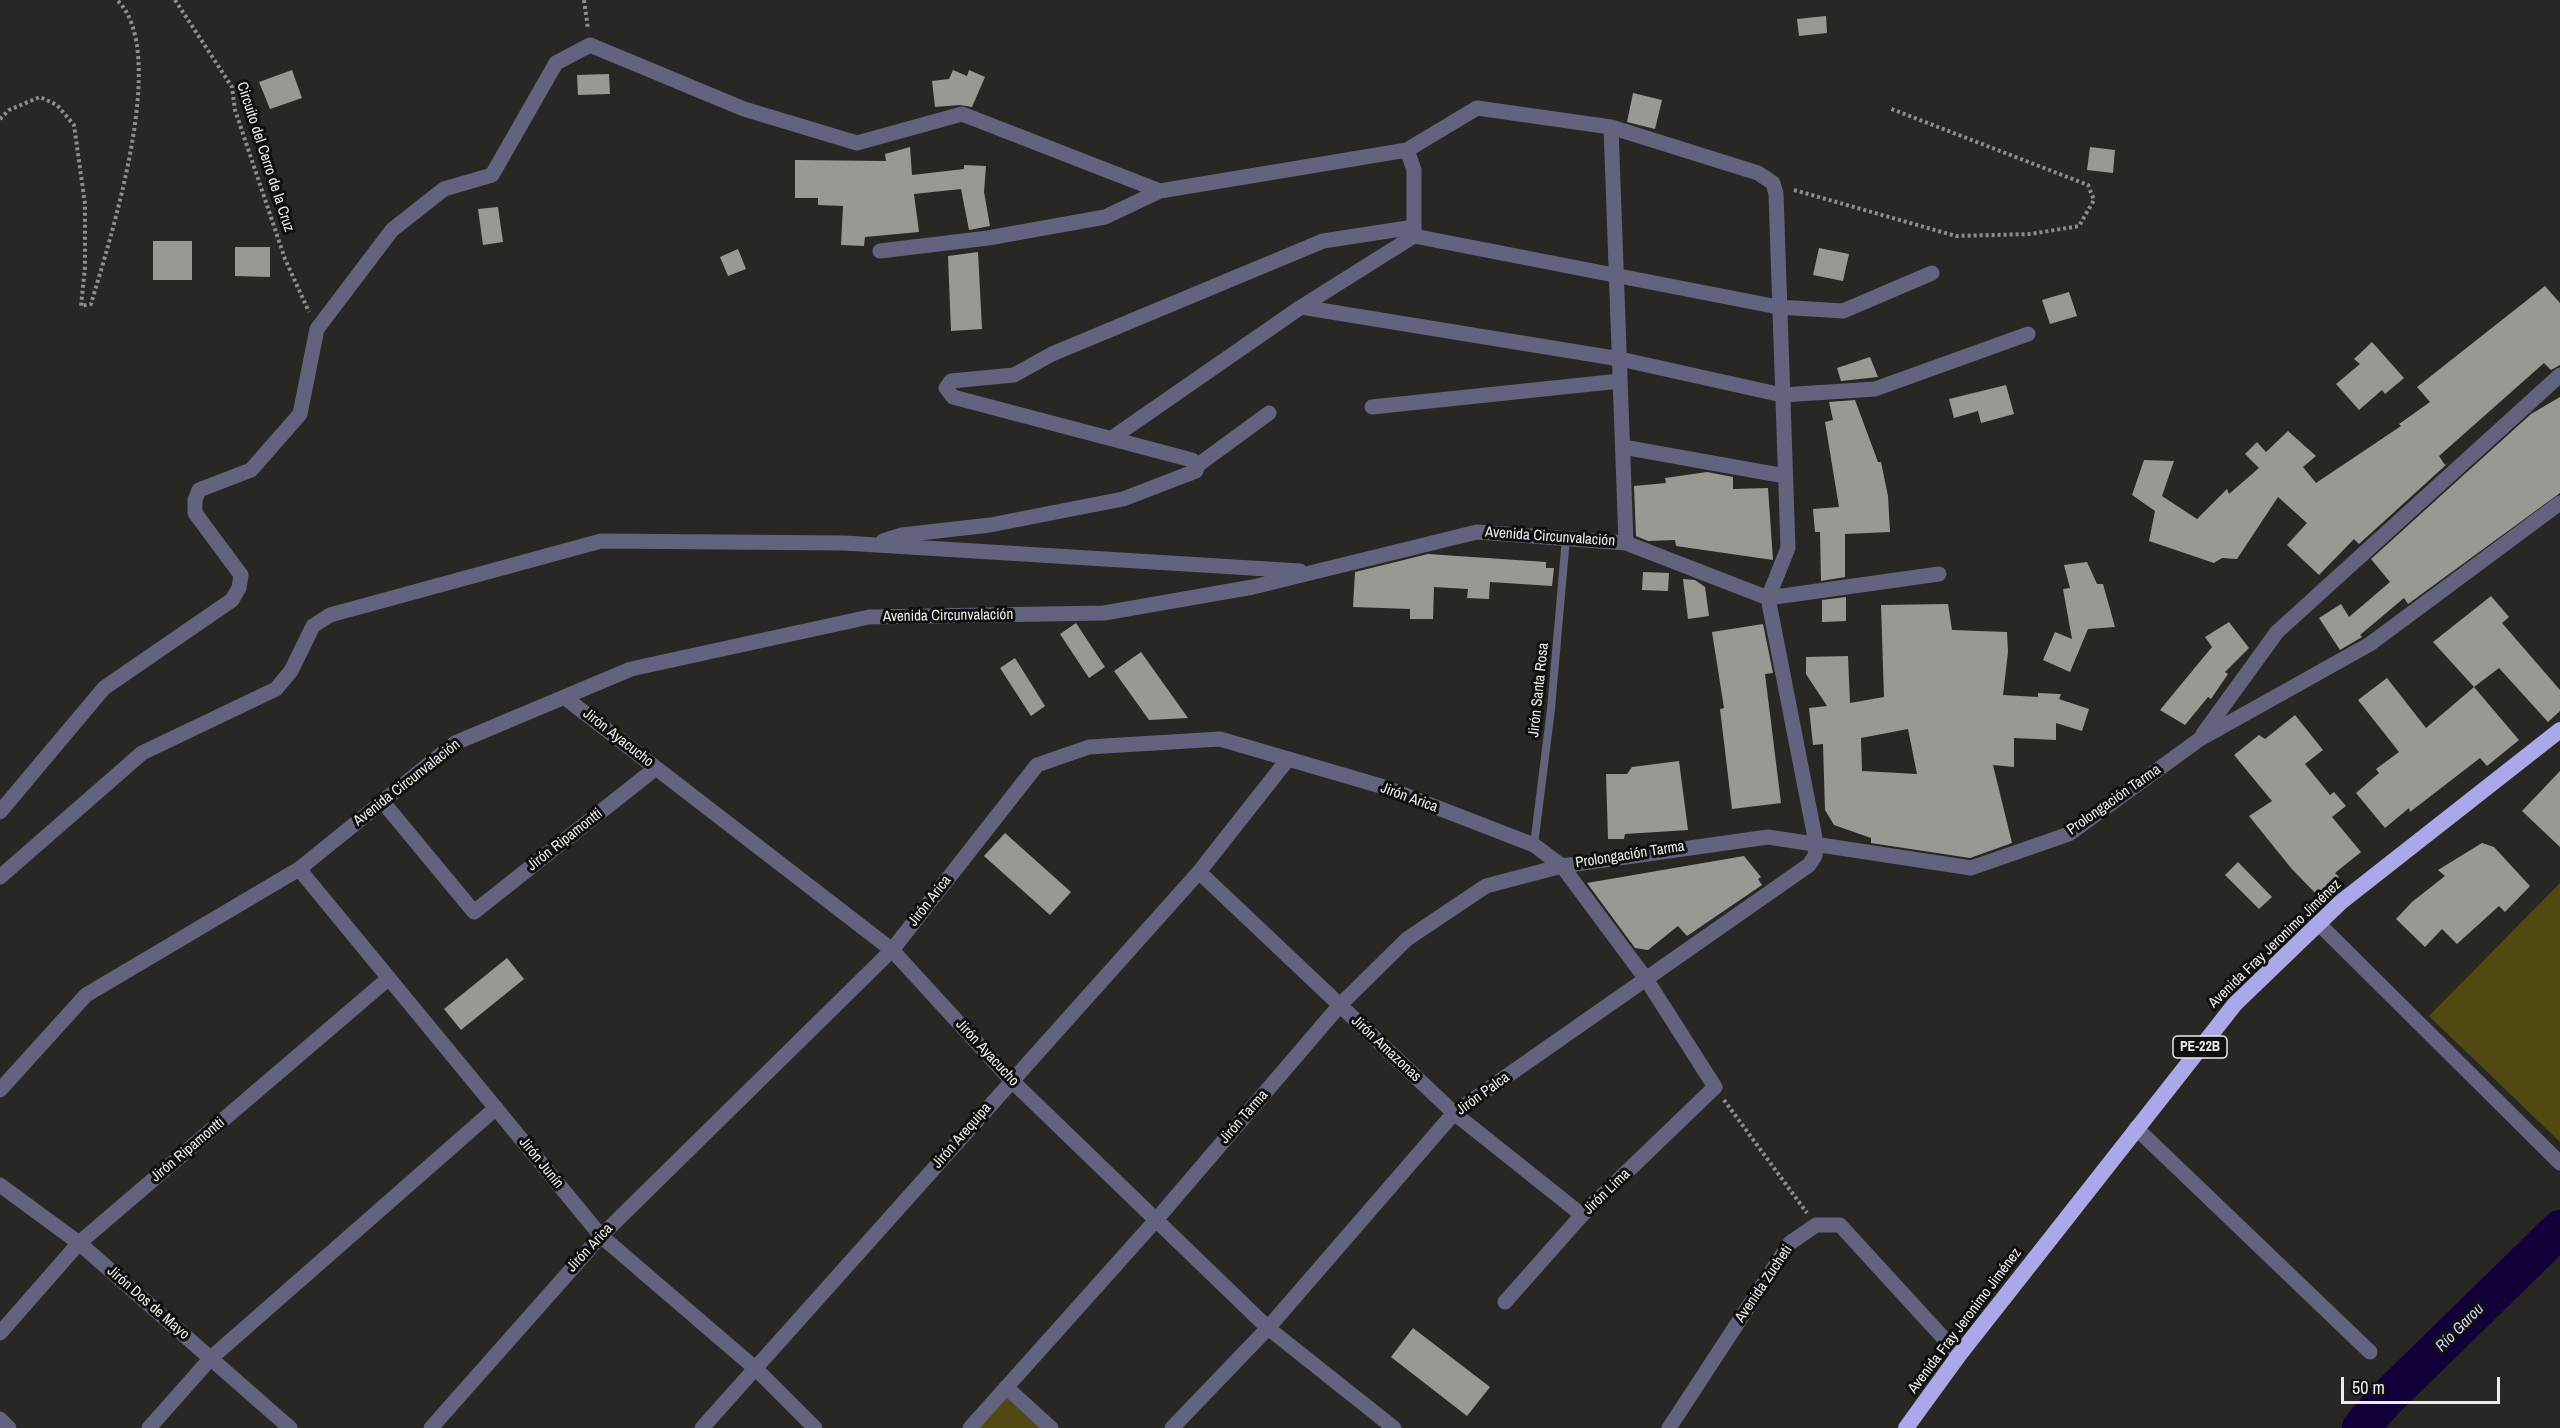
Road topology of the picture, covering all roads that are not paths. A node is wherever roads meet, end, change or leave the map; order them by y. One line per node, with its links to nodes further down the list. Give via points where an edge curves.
1 (1611, 127): 2 (street, via 1478,108); 7 (street); 9 (street, via 1758,173 1773,183)
2 (1407, 150): 3 (street); 4 (street, via 1414,170)
3 (1160, 191): 5 (street, via 1105,217 988,238); 34 (street, via 962,114 858,143 744,109 590,45 556,63 492,175 444,189 392,230 317,329 300,414 251,470 199,490 195,513 241,574 232,600 104,688)
4 (1414, 232): 7 (street); 8 (street); 17 (street, via 1323,241 1052,354 1014,375 951,381 946,388 953,397)
5 (880, 251)
6 (1932, 273): 9 (street, via 1843,311)
7 (1616, 276): 9 (street); 11 (street)
8 (1300, 307): 11 (street); 17 (street)
9 (1778, 307): 14 (street)
10 (2028, 334): 14 (street, via 1875,389)
11 (1620, 359): 13 (street); 14 (street)
12 (2560, 375): 30 (street, via 2277,632)
13 (1620, 381): 15 (street); 18 (street)
14 (1782, 395): 20 (street)
15 (1372, 407)
16 (1269, 413): 19 (street)
17 (1112, 438): 19 (street)
18 (1623, 447): 20 (street); 23 (street)
19 (1198, 465): 24 (street, via 1196,471 1123,499 990,525 902,536)
20 (1785, 476): 27 (street, via 1788,548)
21 (2560, 503): 30 (street, Prolongación Tarma, via 2370,644)
22 (1566, 538): 23 (street, Avenida Circunvalación); 25 (street, Avenida Circunvalación, via 1477,532); 36 (lane, Jirón Santa Rosa)
23 (1626, 543): 27 (street, Avenida Circunvalación)
24 (875, 545): 25 (street); 40 (street, via 601,541 330,615 313,626 291,671 276,688 142,753)
25 (1315, 572): 28 (street, Avenida Circunvalación, via 1104,613 869,617 631,669)
26 (1939, 574): 27 (street)
27 (1768, 598): 35 (street)
28 (564, 697): 32 (street, Jirón Ayacucho); 33 (street, Avenida Circunvalación, via 455,743)
29 (2560, 730): 41 (highway, Avenida Fray Jeronimo Jiménez / PE-22B, via 2341,902)
30 (2200, 739): 35 (street, Prolongación Tarma, via 2069,834 1971,868)
31 (1288, 759): 36 (street, Jirón Arica, via 1384,787); 39 (street, Jirón Arequipa); 42 (street, Jirón Arica, via 1220,739 1089,747 1037,765)
32 (656, 768): 33 (street, Jirón Ripamontti, via 474,912); 42 (street, Jirón Ayacucho)
33 (382, 801): 38 (street, Avenida Circunvalación)
34 (0, 812)
35 (1816, 843): 37 (street, Prolongación Tarma, via 1768,837); 44 (street, Jirón Palca, via 1809,865)
36 (1534, 845): 37 (street, Jirón Arica)
37 (1562, 866): 44 (street, Jirón Arica); 45 (street, Jirón Tarma, via 1486,886 1407,939)
38 (299, 869): 43 (street, Jirón Junín); 48 (street, Avenida Circunvalación, via 86,994)
39 (1199, 872): 45 (street, Jirón Amazonas); 46 (street, Jirón Arequipa)
40 (0, 877)
41 (2319, 924): 51 (highway, Avenida Fray Jeronimo Jiménez / PE-22B, via 2235,1004); 52 (street)
42 (892, 950): 46 (street, Jirón Ayacucho); 56 (street, Jirón Arica)
43 (389, 978): 49 (street, Jirón Junín); 57 (street, Jirón Ripamontti)
44 (1646, 979): 47 (street, Jirón Arica); 50 (street, Jirón Palca)
45 (1340, 1005): 50 (street, Jirón Amazonas); 55 (street, Jirón Tarma)
46 (1011, 1080): 55 (street, Jirón Ayacucho); 64 (street, Jirón Arequipa)
47 (1715, 1088): 54 (street, Jirón Lima)
48 (0, 1090)
49 (496, 1108): 56 (street, Jirón Junín); 63 (street)
50 (1455, 1113): 54 (street, Jirón Amazonas); 59 (street, Jirón Palca)
51 (2136, 1128): 61 (street); 62 (highway, Avenida Fray Jeronimo Jiménez / PE-22B)
52 (2560, 1162)
53 (0, 1185): 57 (street, Jirón Dos de Mayo)
54 (1582, 1215): 58 (street, Jirón Lima)
55 (1156, 1220): 59 (street, Jirón Ayacucho); 65 (street, Jirón Tarma)
56 (601, 1236): 64 (street, Jirón Junín); 71 (street, Jirón Arica)
57 (79, 1243): 60 (street, Jirón Ripamontti); 63 (street, Jirón Dos de Mayo)
58 (1505, 1302)
59 (1268, 1328): 67 (street, Jirón Ayacucho); 76 (street, Jirón Palca)
60 (0, 1334)
61 (2370, 1352)
62 (1959, 1355): 77 (street, Avenida Zucheti, via 1840,1225 1816,1225 1790,1243); 78 (highway, Avenida Fray Jeronimo Jiménez / PE-22B)
63 (211, 1358): 69 (street); 70 (street, Jirón Dos de Mayo)
64 (756, 1369): 72 (street, Jirón Arequipa); 73 (street, Jirón Junín)
65 (1006, 1387): 74 (street, Jirón Tarma); 75 (street)
66 (0, 1419): 68 (street)
67 (1392, 1427)
68 (9, 1428)
69 (149, 1428)
70 (290, 1428)
71 (431, 1428)
72 (702, 1428)
73 (815, 1428)
74 (970, 1428)
75 (1051, 1428)
76 (1172, 1428)
77 (1670, 1428)
78 (1906, 1428)

